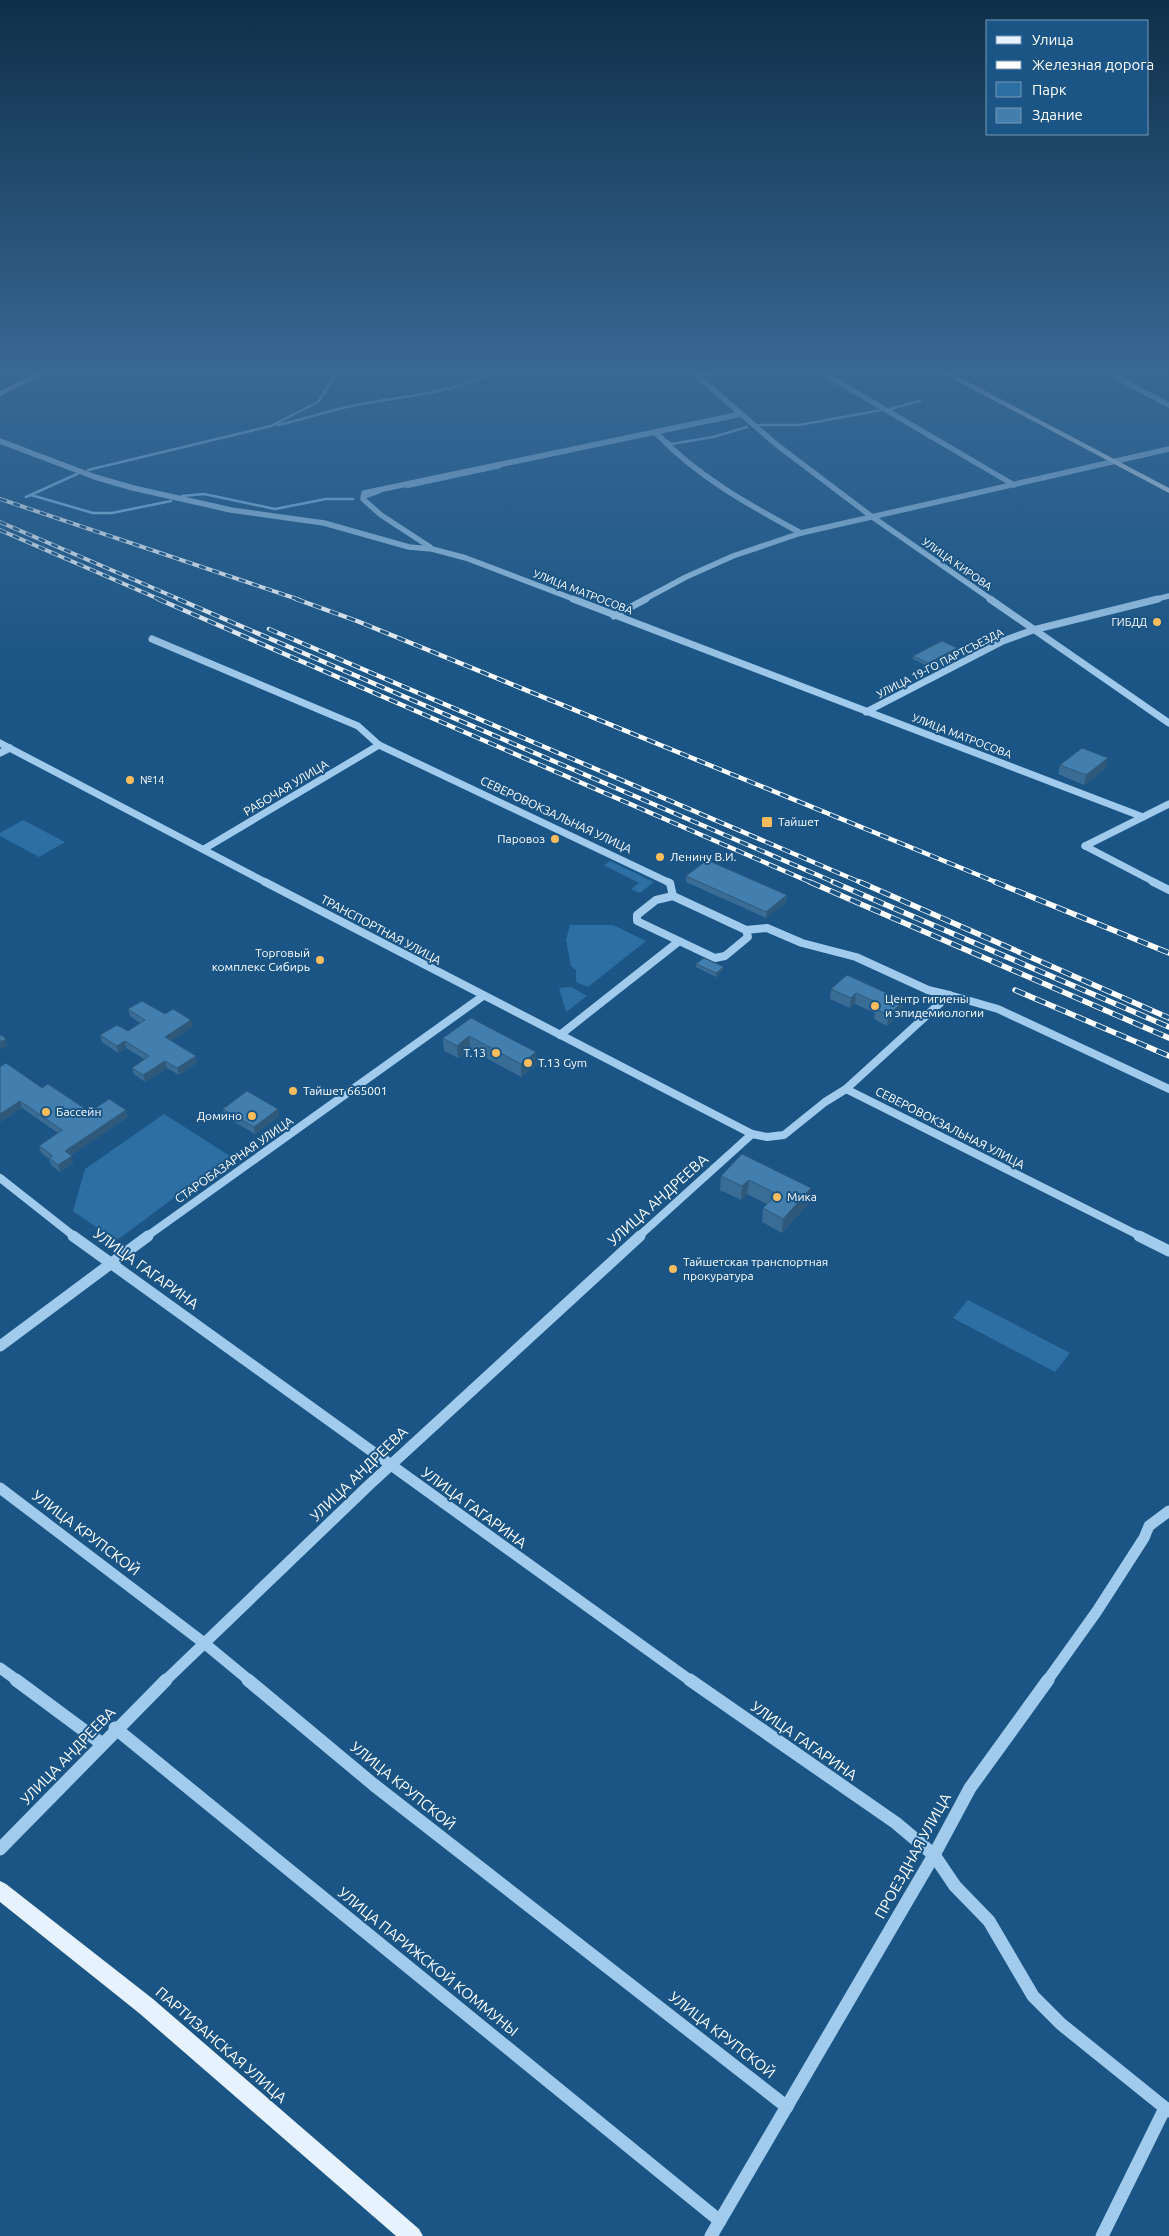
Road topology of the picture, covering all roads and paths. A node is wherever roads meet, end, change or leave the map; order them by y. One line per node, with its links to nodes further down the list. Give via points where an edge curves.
1 (96, 477): 12 (street, УЛИЦА МАТРОСОВА, via 231,510 324,523 409,547)
2 (439, 477): 12 (street, via 364,493 363,499)
3 (708, 477): 11 (street, via 739,500)
4 (820, 477): 10 (street, УЛИЦА КИРОВА)
5 (1001, 477): 8 (street)
6 (1048, 477): 8 (street)
7 (1144, 477): 9 (main road)
8 (1014, 485): 10 (street)
9 (1169, 491)
10 (871, 516): 11 (street); 15 (street, УЛИЦА КИРОВА)
11 (801, 533): 14 (street, via 733,556)
12 (432, 549): 14 (street, УЛИЦА МАТРОСОВА, via 466,558)
13 (1169, 596): 15 (street, УЛИЦА 19-ГО ПАРТСЪЕЗДА)
14 (614, 616): 17 (street, УЛИЦА МАТРОСОВА)
15 (1034, 630): 17 (street, УЛИЦА 19-ГО ПАРТСЪЕЗДА, via 1003,641); 18 (street, УЛИЦА КИРОВА)
16 (152, 639): 20 (street, СЕВЕРОВОКЗАЛЬНАЯ УЛИЦА, via 358,726)
17 (866, 712): 24 (street, УЛИЦА МАТРОСОВА)
18 (1169, 723)
19 (0, 743): 21 (street, ТРАНСПОРТНАЯ УЛИЦА)
20 (379, 745): 25 (street, РАБОЧАЯ УЛИЦА); 27 (street, СЕВЕРОВОКЗАЛЬНАЯ УЛИЦА, via 670,883)
21 (10, 748): 22 (street); 25 (street, ТРАНСПОРТНАЯ УЛИЦА)
22 (0, 753)
23 (1169, 804): 24 (street)
24 (1143, 818): 26 (street, via 1085,846)
25 (204, 849): 31 (street, ТРАНСПОРТНАЯ УЛИЦА)
26 (1169, 890)
27 (673, 896): 28 (street, СЕВЕРОВОКЗАЛЬНАЯ УЛИЦА); 29 (street, via 656,900 637,915 637,921)
28 (746, 930): 29 (street, via 748,936 725,956 715,958); 30 (street, СЕВЕРОВОКЗАЛЬНАЯ УЛИЦА, via 767,928 802,943 856,957 928,990)
29 (678, 942): 32 (street)
30 (949, 995): 33 (street, СЕВЕРОВОКЗАЛЬНАЯ УЛИЦА, via 998,1009); 34 (street, СЕВЕРОВОКЗАЛЬНАЯ УЛИЦА)
31 (483, 996): 32 (street, ТРАНСПОРТНАЯ УЛИЦА); 38 (street, СТАРОБАЗАРНАЯ УЛИЦА)
32 (560, 1035): 35 (street, ТРАНСПОРТНАЯ УЛИЦА)
33 (1169, 1089)
34 (846, 1090): 35 (street, via 825,1102 784,1135 767,1137); 37 (street, СЕВЕРОВОКЗАЛЬНАЯ УЛИЦА)
35 (752, 1134): 40 (street, УЛИЦА АНДРЕЕВА)
36 (0, 1178): 38 (street, УЛИЦА ГАГАРИНА, via 44,1215)
37 (1169, 1250)
38 (112, 1262): 39 (street, СТАРОБАЗАРНАЯ УЛИЦА); 40 (street, УЛИЦА ГАГАРИНА)
39 (0, 1346)
40 (388, 1465): 43 (street, УЛИЦА АНДРЕЕВА); 48 (street, УЛИЦА ГАГАРИНА, via 622,1633 896,1822)
41 (0, 1488): 43 (street, УЛИЦА КРУПСКОЙ)
42 (1169, 1511): 48 (street, ПРОЕЗДНАЯ УЛИЦА, via 1149,1526 1097,1611 970,1788)
43 (204, 1643): 45 (street, УЛИЦА АНДРЕЕВА); 50 (street, УЛИЦА КРУПСКОЙ, via 374,1785)
44 (0, 1668): 46 (street)
45 (115, 1728): 46 (street, УЛИЦА АНДРЕЕВА); 52 (street, УЛИЦА ПАРИЖСКОЙ КОММУНЫ)
46 (101, 1742): 47 (street, УЛИЦА АНДРЕЕВА)
47 (0, 1849)
48 (934, 1855): 50 (street, ПРОЕЗДНАЯ УЛИЦА); 51 (street, УЛИЦА ГАГАРИНА, via 955,1886 989,1921 1033,1996 1061,2024)
49 (0, 1890): 53 (main road, ПАРТИЗАНСКАЯ УЛИЦА, via 146,2006)
50 (787, 2107): 52 (street, ПРОЕЗДНАЯ УЛИЦА)
51 (1167, 2109): 55 (street)
52 (720, 2221): 54 (street, ПРОЕЗДНАЯ УЛИЦА)
53 (412, 2236)
54 (711, 2236)
55 (1102, 2236)

